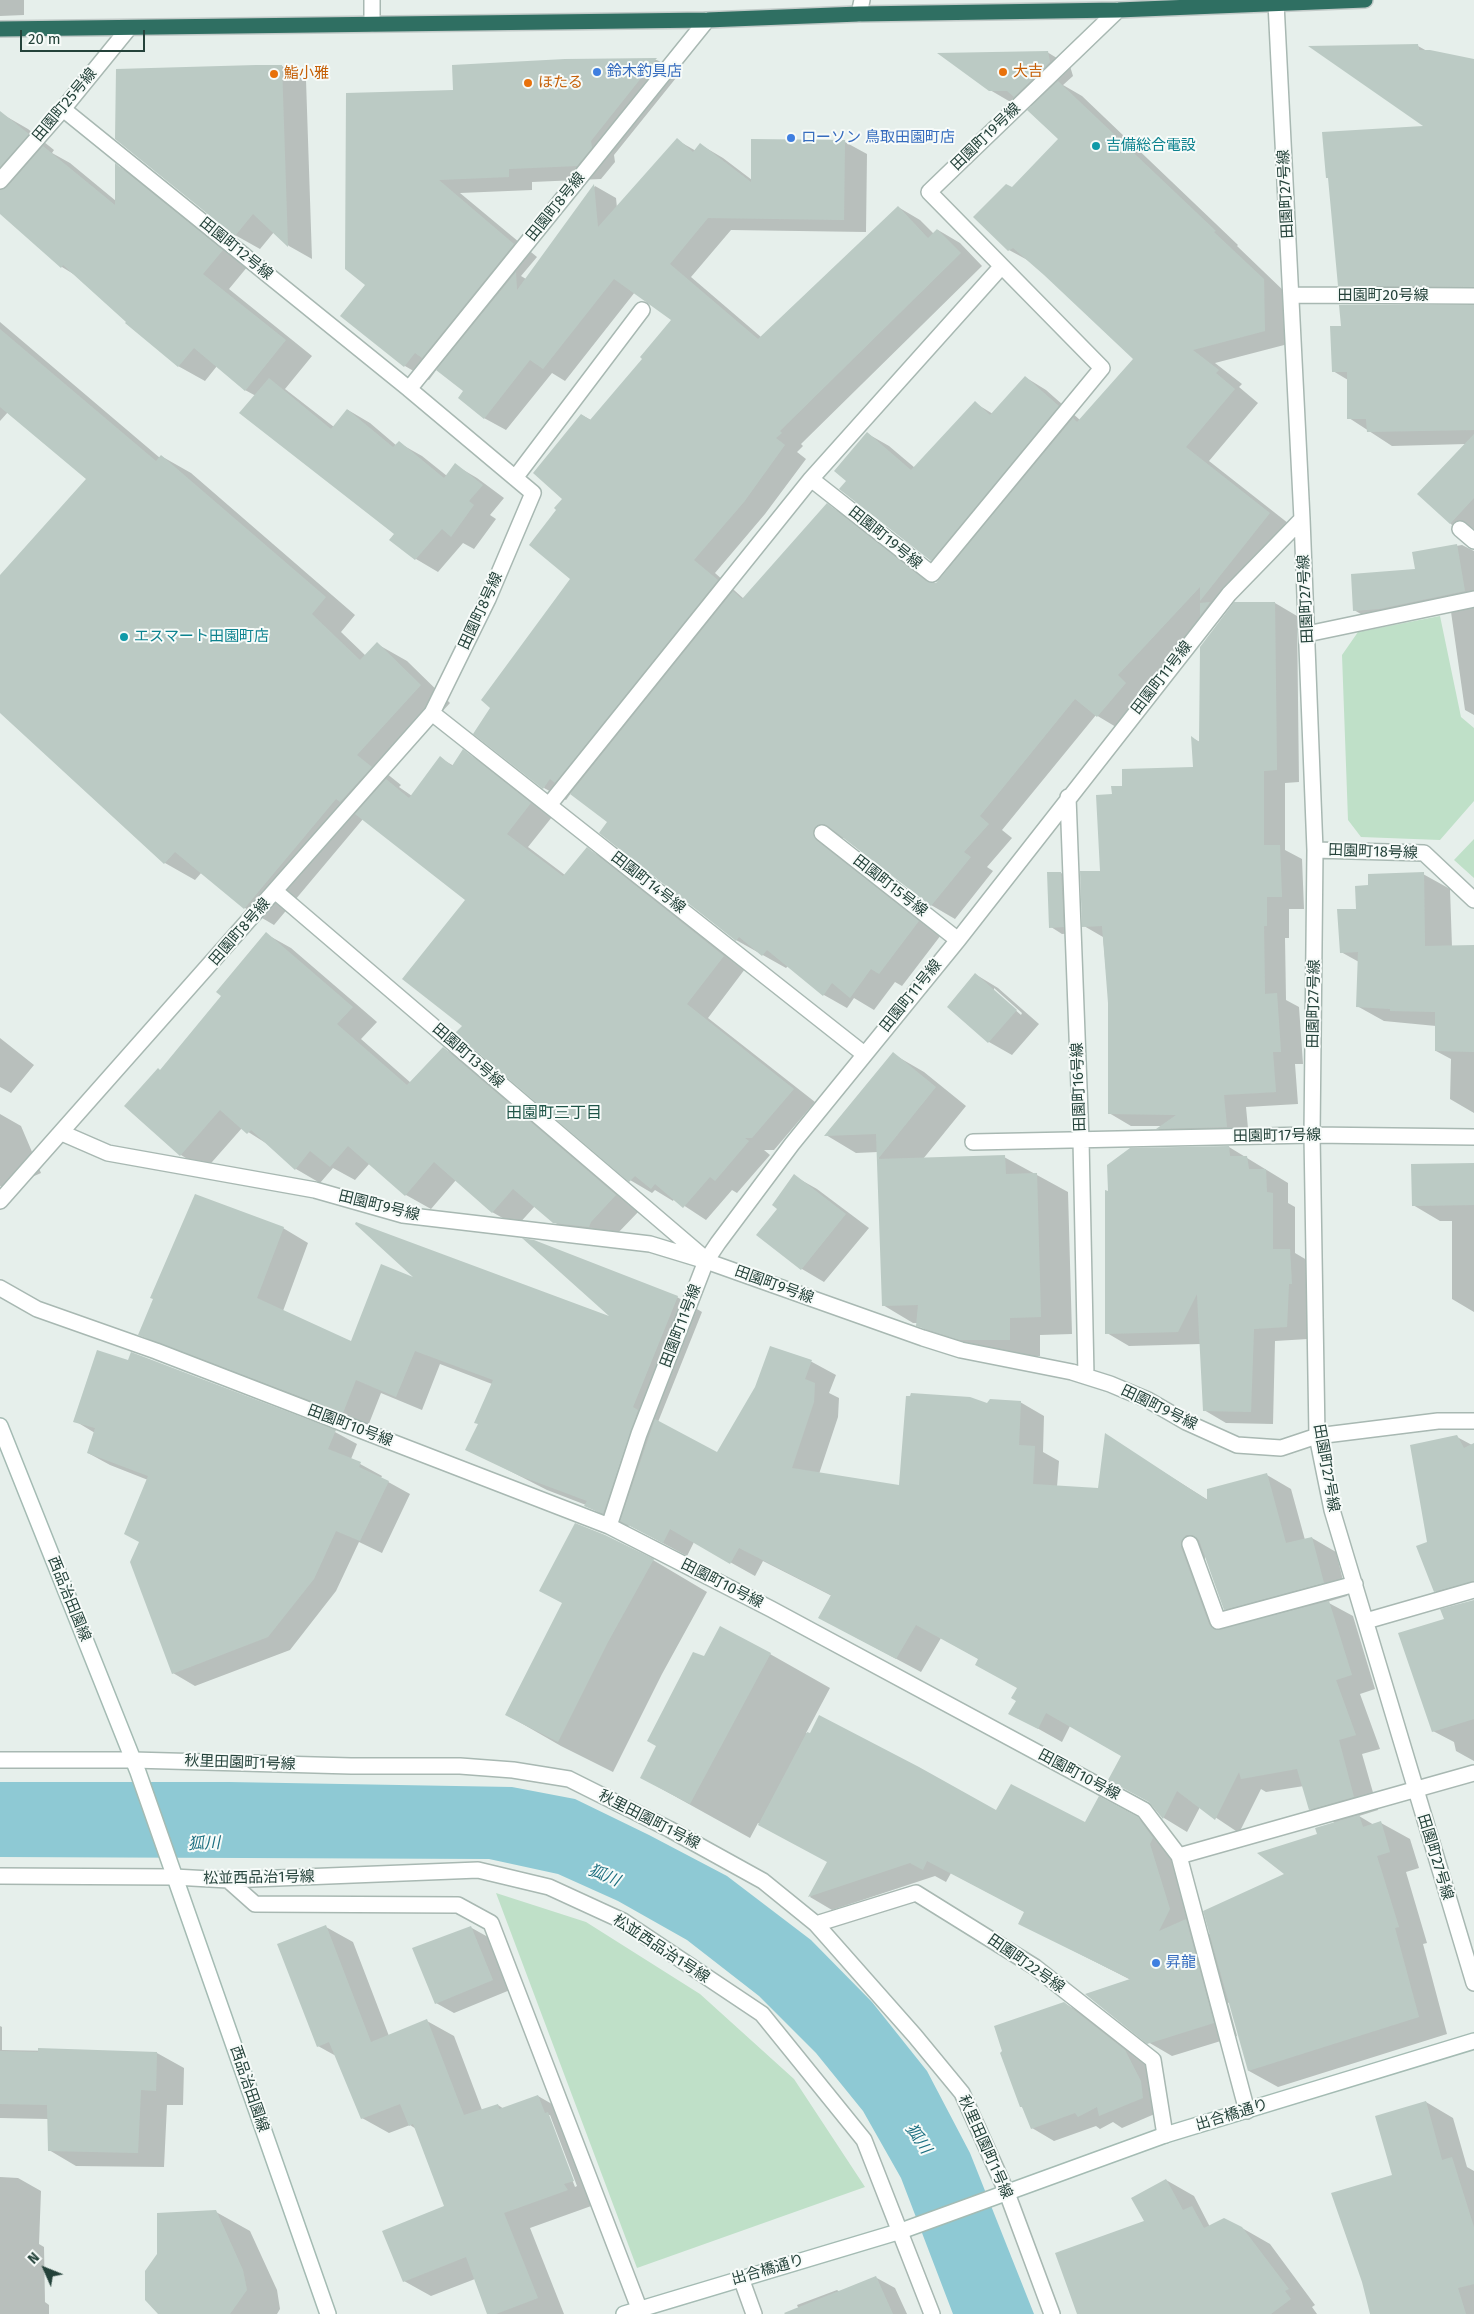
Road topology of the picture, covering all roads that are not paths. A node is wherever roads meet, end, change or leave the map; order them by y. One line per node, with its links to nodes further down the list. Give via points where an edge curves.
1 (372, 0): 7 (street)
2 (1365, 0): 3 (highway)
3 (1276, 3): 5 (highway); 13 (street, 田園町27号線)
4 (861, 7): 5 (highway); 6 (highway)
5 (1118, 10): 12 (street, 田園町19号線, via 929,192)
6 (707, 20): 7 (highway); 16 (street, 田園町8号線)
7 (372, 24): 8 (highway)
8 (129, 28): 9 (highway); 10 (street, 田園町25号線)
9 (0, 29)
10 (63, 109): 11 (street, 田園町25号線); 16 (street, 田園町12号線)
11 (0, 181)
12 (1001, 267): 18 (street); 18 (street, 田園町19号線, via 1102,368 932,574)
13 (1291, 295): 14 (street, 田園町20号線); 19 (street, 田園町27号線)
14 (1474, 296)
15 (642, 310): 17 (street)
16 (409, 389): 17 (street, 田園町8号線)
17 (515, 478): 24 (street, 田園町8号線, via 533,493 488,599)
18 (811, 478): 26 (street)
19 (1302, 519): 23 (street, 田園町27号線); 25 (street, 田園町11号線, via 1229,594)
20 (1460, 529): 21 (street)
21 (1474, 541)
22 (1474, 599): 23 (street)
23 (1307, 634): 28 (street, 田園町27号線)
24 (432, 713): 26 (street, 田園町14号線); 29 (street, 田園町8号線)
25 (1068, 797): 31 (street, 田園町11号線); 36 (street, 田園町16号線)
26 (548, 805): 32 (street, 田園町14号線)
27 (822, 833): 31 (street, 田園町15号線)
28 (1315, 850): 30 (street, 田園町18号線, via 1424,853); 34 (street, 田園町27号線)
29 (276, 891): 33 (street, 田園町8号線); 39 (street, 田園町13号線)
30 (1474, 900)
31 (958, 940): 32 (street, 田園町11号線)
32 (864, 1054): 39 (street, 田園町11号線)
33 (62, 1133): 38 (street, 田園町8号線); 39 (street, 田園町9号線, via 108,1153 315,1190 403,1215 650,1244)
34 (1312, 1135): 35 (street, 田園町17号線); 36 (street, 田園町17号線); 44 (street, 田園町27号線)
35 (1474, 1137)
36 (1081, 1140): 37 (street, 田園町17号線); 41 (street, 田園町16号線)
37 (973, 1142)
38 (0, 1201)
39 (706, 1260): 41 (street, 田園町9号線, via 961,1350); 45 (street, 田園町11号線, via 639,1434)
40 (0, 1288): 45 (street, 田園町10号線, via 38,1309 165,1354)
41 (1086, 1376): 44 (street, 田園町9号線, via 1148,1400 1237,1445 1280,1448)
42 (1474, 1421): 44 (street, 田園町9号線, via 1438,1421)
43 (0, 1426): 51 (street, 西品治田園線)
44 (1317, 1436): 47 (street, 田園町27号線, via 1332,1510)
45 (609, 1526): 54 (street, 田園町10号線, via 1144,1810)
46 (1190, 1544): 47 (street, via 1218,1621)
47 (1355, 1584): 49 (street, 田園町27号線)
48 (1474, 1590): 49 (street)
49 (1366, 1620): 53 (street, 田園町27号線)
50 (0, 1760): 51 (street, 秋里田園町1号線)
51 (135, 1766): 55 (street, 西品治田園線); 58 (street, 秋里田園町1号線, via 460,1766 513,1770 569,1780 669,1828 763,1881)
52 (1474, 1773): 53 (street)
53 (1415, 1790): 54 (street); 59 (street, 田園町27号線)
54 (1179, 1856): 61 (street)
55 (172, 1871): 56 (street, 松並西品治1号線); 57 (street, 松並西品治1号線); 67 (street, 西品治田園線)
56 (0, 1876)
57 (228, 1880): 64 (street, 松並西品治1号線, via 478,1870 549,1887 623,1922 762,2014 864,2140); 66 (street, via 255,1904 458,1905 491,1923)
58 (816, 1924): 62 (street, 田園町22号線, via 916,1893 1035,1968 1153,2060); 63 (street, 秋里田園町1号線, via 962,2093)
59 (1474, 1983)
60 (1474, 2041): 61 (street, 出合橋通り)
61 (1247, 2111): 62 (street, 出合橋通り)
62 (1166, 2135): 63 (street, 出合橋通り)
63 (1000, 2196): 64 (street, 出合橋通り); 71 (street, 秋里田園町1号線)
64 (906, 2229): 65 (street, 出合橋通り); 70 (street, 松並西品治1号線)
65 (741, 2278): 66 (street, 出合橋通り); 69 (street)
66 (639, 2308): 68 (street, 出合橋通り)
67 (328, 2314)
68 (624, 2314)
69 (754, 2314)
70 (932, 2314)
71 (1052, 2314)

